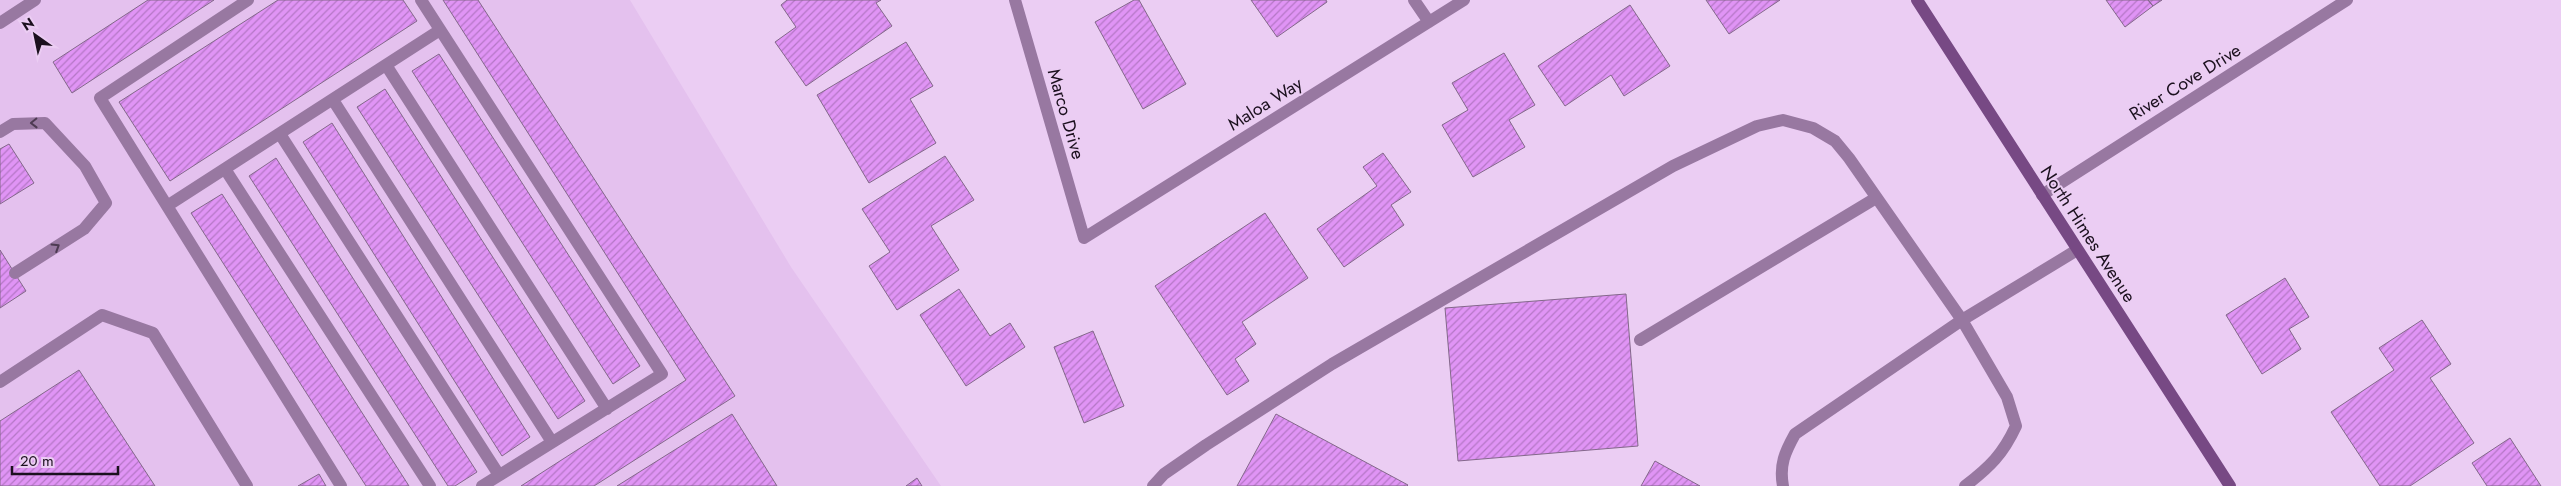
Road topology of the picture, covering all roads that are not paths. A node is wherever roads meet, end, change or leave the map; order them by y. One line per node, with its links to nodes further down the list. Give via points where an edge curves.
1 (35, 0): 10 (street)
2 (248, 0): 19 (street, via 100,98)
3 (421, 0): 11 (street)
4 (1015, 0): 20 (street, Marco Drive)
5 (1414, 0): 9 (street)
6 (1464, 0): 9 (street, Maloa Way)
7 (1917, 0): 17 (street, North Himes Avenue)
8 (2347, 0): 17 (street, River Cove Drive)
9 (1429, 22): 20 (street, Maloa Way)
10 (0, 23)
11 (440, 30): 12 (street); 26 (street, via 662,374)
12 (386, 65): 13 (street); 26 (street)
13 (333, 100): 15 (street); 27 (street)
14 (0, 132): 22 (street, one-way to 14, via 84,230 106,203 85,166 45,123 13,124)
15 (280, 134): 16 (street); 28 (street)
16 (225, 169): 19 (street); 31 (street)
17 (2042, 194): 21 (street, North Himes Avenue)
18 (1876, 198): 23 (street); 24 (street); 33 (street, via 1834,141 1813,128 1783,120 1757,126 1673,166 1332,364 1206,445 1164,474)
19 (167, 206): 30 (street)
20 (1084, 238)
21 (2077, 250): 23 (street); 36 (street, North Himes Avenue)
22 (15, 273)
23 (1962, 320): 34 (street, via 1796,434 1784,453 1780,471); 35 (street, via 2007,397 2016,426 2006,448 1984,472)
24 (1640, 340)
25 (0, 382): 29 (street, via 102,315 153,334)
26 (606, 409): 27 (street)
27 (552, 442): 28 (street)
28 (499, 475): 32 (street)
29 (247, 486)
30 (341, 486)
31 (430, 486)
32 (482, 486)
33 (1153, 486)
34 (1783, 486)
35 (1965, 486)
36 (2230, 486)

